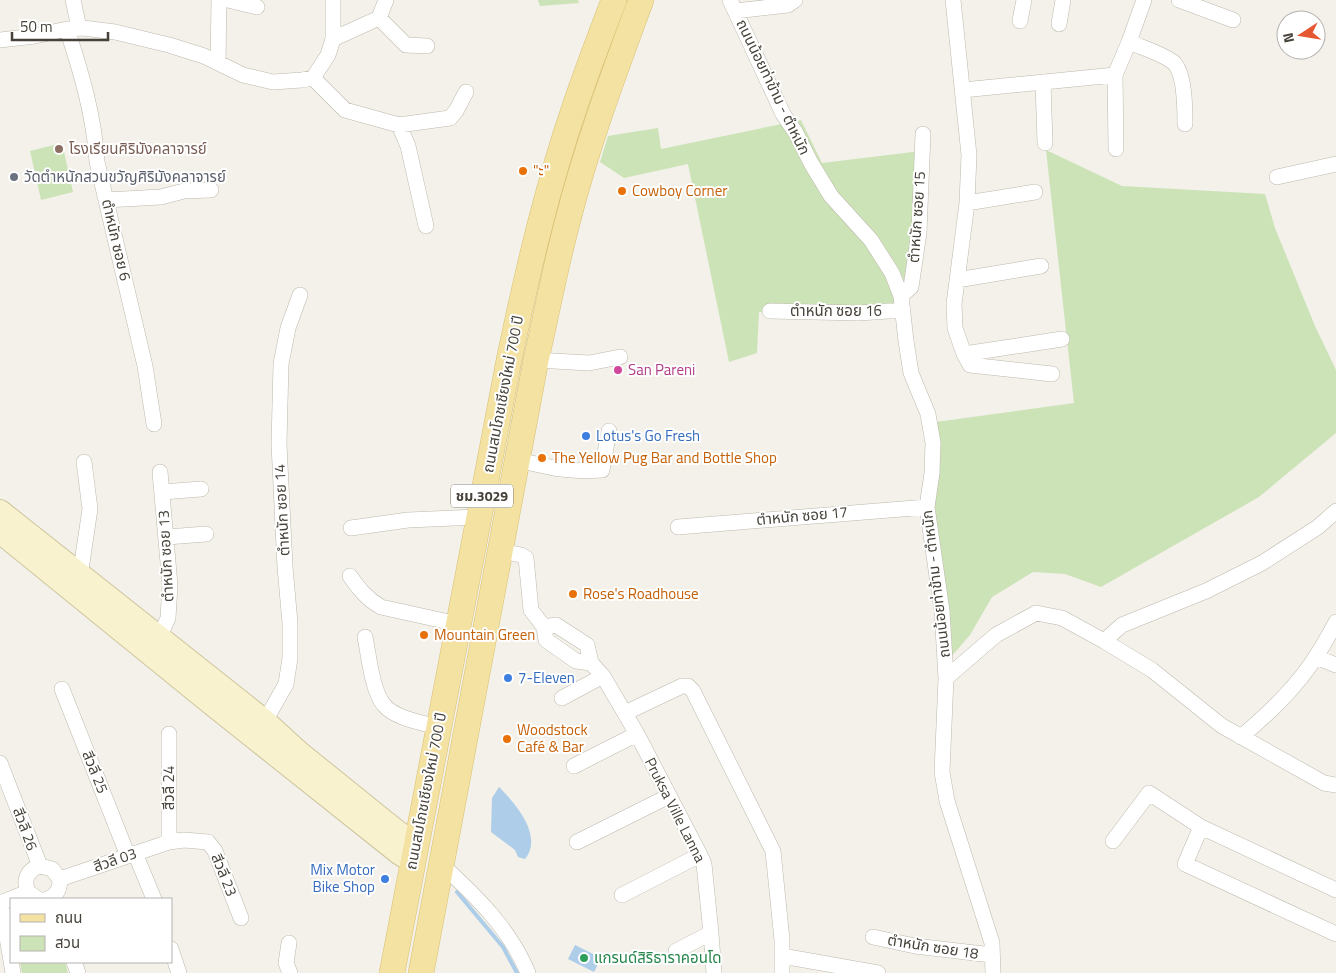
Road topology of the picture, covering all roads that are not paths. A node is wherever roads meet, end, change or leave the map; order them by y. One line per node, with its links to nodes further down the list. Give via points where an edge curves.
1 (73, 0): 24 (street, ตำหนัก ซอย 6)
2 (220, 0): 30 (street)
3 (228, 0): 18 (street)
4 (333, 0): 26 (street)
5 (386, 0): 19 (street)
6 (604, 0): 23 (main road)
7 (614, 0): 23 (main road, ถนนสมโภชเชียงใหม่ 700 ปี / ชม.3029)
8 (641, 0): 25 (main road, ถนนสมโภชเชียงใหม่ 700 ปี / ชม.3029)
9 (656, 0): 25 (main road, via 649,15)
10 (795, 0): 16 (street, via 788,5)
11 (953, 0): 34 (street)
12 (1024, 0): 21 (street)
13 (1063, 0): 22 (street)
14 (1144, 0): 28 (street)
15 (1179, 0): 17 (street)
16 (733, 5): 51 (street, ถนนน้อยท่าข้าม - ตำหนัก, via 783,114 831,196 871,240 892,273)
17 (1212, 6): 20 (street)
18 (257, 7)
19 (379, 18): 26 (street); 29 (street, via 406,46)
20 (1233, 20)
21 (1020, 21)
22 (1059, 24)
23 (604, 26): 68 (main road, ถนนสมโภชเชียงใหม่ 700 ปี / ชม.3029, via 575,104 545,205 514,334)
24 (73, 28): 27 (street); 30 (street, via 115,32 169,44); 45 (street, ตำหนัก ซอย 6)
25 (628, 35): 56 (main road, ถนนสมโภชเชียงใหม่ 700 ปี / ชม.3029, via 569,215)
26 (333, 39): 32 (street, via 328,55)
27 (0, 40)
28 (1129, 42): 31 (street); 36 (street, via 1165,58 1179,69)
29 (427, 46)
30 (218, 62): 32 (street, via 243,75 273,82)
31 (1114, 75): 33 (street); 40 (street)
32 (313, 78): 37 (street, via 345,110)
33 (1043, 82): 34 (street); 39 (street)
34 (964, 90): 46 (street, via 969,154)
35 (466, 92): 37 (street, via 450,118)
36 (1185, 124)
37 (400, 125): 47 (street, via 408,146)
38 (923, 134): 51 (street, ตำหนัก ซอย 15, via 919,233 911,287)
39 (1045, 143)
40 (1116, 149)
41 (1336, 164): 42 (street)
42 (1277, 177)
43 (211, 190): 45 (street)
44 (1035, 192): 46 (street)
45 (106, 200): 58 (street, ตำหนัก ซอย 6, via 145,366)
46 (967, 203): 49 (street)
47 (426, 226)
48 (1041, 266): 49 (street)
49 (957, 280): 54 (street, via 955,328)
50 (300, 295): 89 (street, ตำหนัก ซอย 14, via 288,328 281,364 279,444 290,658 286,684)
51 (902, 303): 52 (street, ตำหนัก ซอย 16, via 859,313); 65 (street, ถนนน้อยท่าข้าม - ตำหนัก, via 912,372 928,414 933,444)
52 (770, 311)
53 (1062, 338): 54 (street)
54 (964, 354): 57 (street, via 970,365)
55 (620, 358): 56 (street, via 589,363)
56 (536, 360): 60 (main road, ถนนสมโภชเชียงใหม่ 700 ปี / ชม.3029)
57 (1052, 374)
58 (154, 424)
59 (609, 431): 60 (street, via 602,470 573,472)
60 (518, 460): 74 (main road, ถนนสมโภชเชียงใหม่ 700 ปี / ชม.3029)
61 (84, 462): 76 (street, via 90,509)
62 (160, 472): 64 (street, ตำหนัก ซอย 13)
63 (201, 489): 64 (street)
64 (162, 492): 73 (street, ตำหนัก ซอย 13)
65 (926, 507): 69 (street, ตำหนัก ซอย 17); 85 (street, ถนนน้อยท่าข้าม - ตำหนัก, via 942,611)
66 (1336, 510): 81 (street, via 1318,527 1262,563 1122,625)
67 (0, 511): 76 (street)
68 (478, 517): 70 (street, via 408,520); 78 (main road, ถนนสมโภชเชียงใหม่ 700 ปี / ชม.3029)
69 (678, 527)
70 (351, 528)
71 (0, 532): 76 (street)
72 (206, 534): 73 (street)
73 (167, 537): 80 (street, ตำหนัก ซอย 13, via 170,593 168,618)
74 (502, 551): 84 (street, Pruksa Ville Lanna, via 526,558 531,610 544,628 556,625 587,645 591,662); 105 (main road, ถนนสมโภชเชียงใหม่ 700 ปี / ชม.3029)
75 (350, 576): 78 (street, via 370,601 381,607)
76 (82, 585): 80 (street); 102 (street, via 238,726 400,854)
77 (1336, 622): 82 (street)
78 (458, 624): 90 (main road, ถนนสมโภชเชียงใหม่ 700 ปี / ชม.3029)
79 (365, 637): 90 (street, via 376,690 384,706 398,715)
80 (159, 638): 89 (street)
81 (1104, 640): 85 (street, via 1062,618 1036,614 996,635); 93 (street, via 1152,670 1222,726)
82 (1316, 657): 83 (street); 93 (street, via 1284,697)
83 (1336, 665)
84 (603, 676): 87 (street); 88 (street, Pruksa Ville Lanna)
85 (946, 678): 122 (street, ถนนน้อยท่าข้าม - ตำหนัก, via 942,772 947,800 986,919)
86 (62, 689): 103 (street, สีวลี 25)
87 (562, 698)
88 (625, 714): 92 (street, Pruksa Ville Lanna); 121 (street, via 682,686 693,691 773,851)
89 (265, 721): 102 (street, via 398,832)
90 (438, 727): 102 (main road, ถนนสมโภชเชียงใหม่ 700 ปี / ชม.3029)
91 (170, 734): 100 (street, สีวลี 24)
92 (637, 734): 95 (street); 97 (street, Pruksa Ville Lanna)
93 (1241, 737): 96 (street, via 1324,782)
94 (0, 763): 106 (street, สีวลี 26)
95 (574, 766)
96 (1336, 785)
97 (669, 796): 101 (street); 104 (street, Pruksa Ville Lanna)
98 (1201, 827): 99 (street, via 1149,793); 108 (street); 116 (street, via 1186,864)
99 (1113, 841)
100 (169, 842): 103 (street, สีวลี 03); 114 (street, สีวลี 23, via 208,842 215,850)
101 (577, 842)
102 (414, 852): 126 (main road, ถนนสมโภชเชียงใหม่ 700 ปี / ชม.3029)
103 (132, 854): 107 (street, สีวลี 03); 112 (street, สีวลี 25)
104 (700, 856): 109 (street); 115 (street, Pruksa Ville Lanna, via 704,864)
105 (442, 865): 127 (main road, ถนนสมโภชเชียงใหม่ 700 ปี / ชม.3029); 128 (street, via 478,897 505,931)
106 (40, 866): 107 (street, via 52,869); 110 (street, via 27,877 26,887)
107 (60, 879): 111 (street, via 58,890)
108 (1336, 890)
109 (622, 894)
110 (33, 896)
111 (50, 898)
112 (154, 898)
113 (0, 902): 123 (street)
114 (240, 918)
115 (711, 934): 120 (street); 129 (street, Pruksa Ville Lanna)
116 (1336, 934)
117 (873, 938): 122 (street, ตำหนัก ซอย 18)
118 (289, 943): 125 (street, via 286,963)
119 (172, 952): 124 (street)
120 (676, 952)
121 (782, 956): 130 (street); 131 (street)
122 (992, 956): 132 (street, ถนนน้อยท่าข้าม - ตำหนัก)
123 (10, 961)
124 (179, 973)
125 (290, 973)
126 (392, 973)
127 (421, 973)
128 (528, 973)
129 (714, 973)
130 (782, 973)
131 (878, 973)
132 (993, 973)

